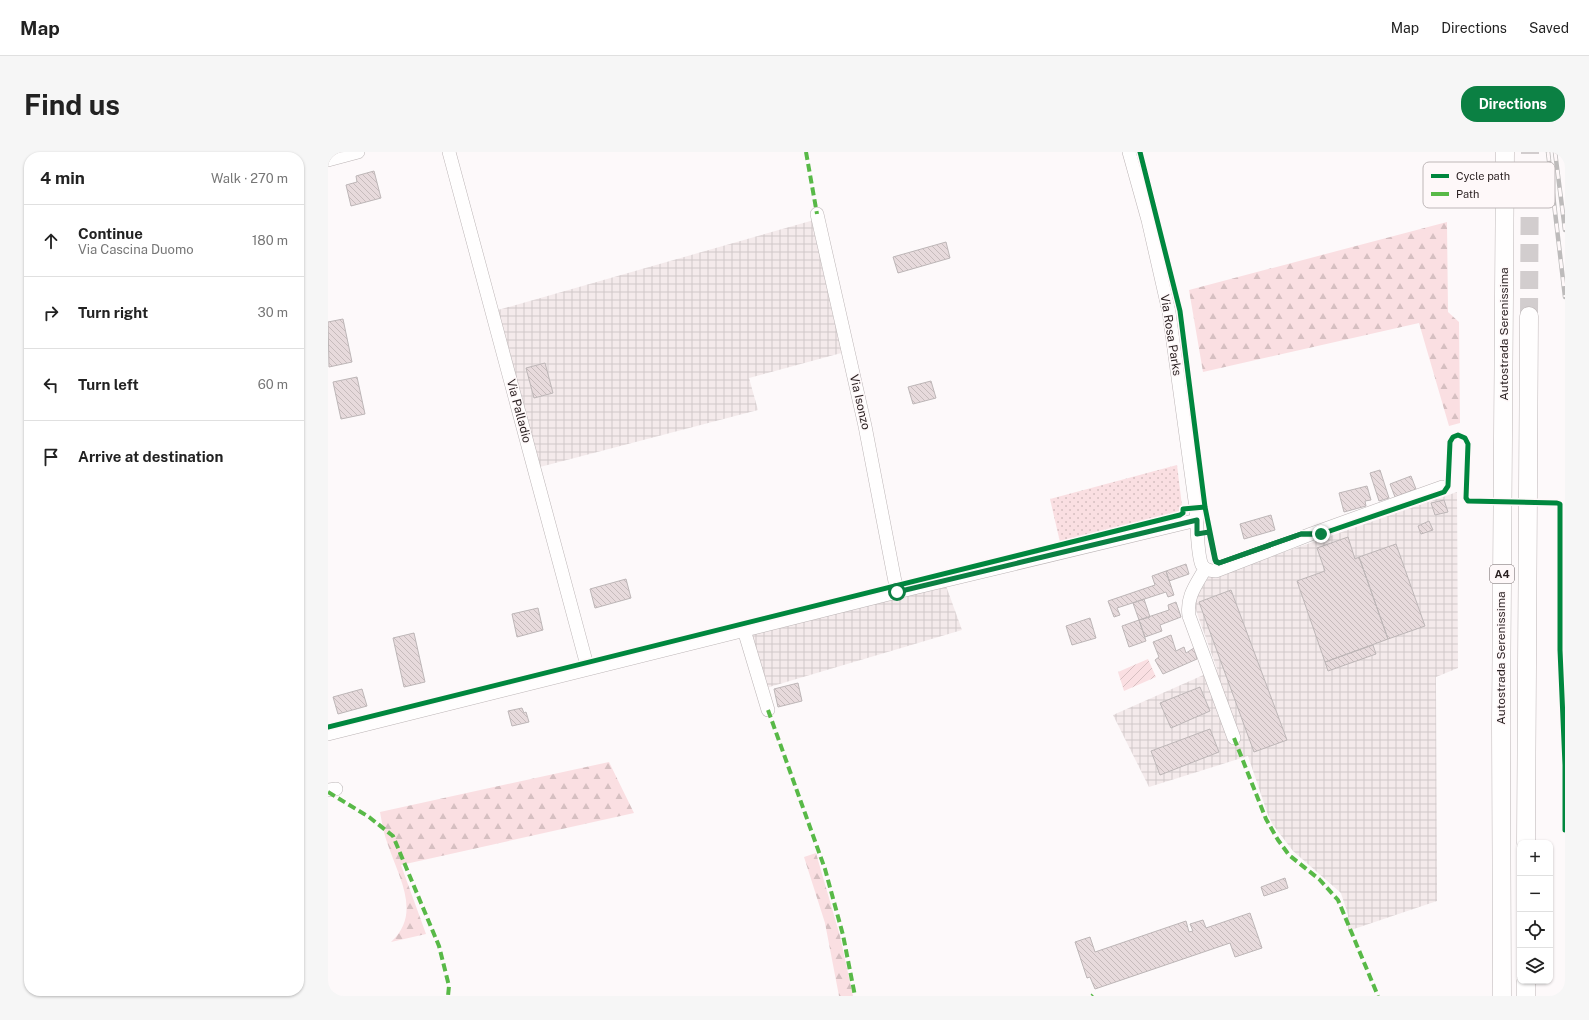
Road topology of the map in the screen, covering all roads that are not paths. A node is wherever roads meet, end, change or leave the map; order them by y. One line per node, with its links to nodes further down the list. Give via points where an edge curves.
1 (358, 152): 5 (street)
2 (449, 152): 15 (street, Via Palladio)
3 (1129, 152): 11 (street, Via Rosa Parks, via 1169,312)
4 (1505, 152): 6 (highway, Autostrada Serenissima / A4)
5 (328, 160)
6 (1505, 162)
7 (1505, 208): 21 (highway, Autostrada Serenissima / A4)
8 (817, 214): 13 (street, Via Isonzo, via 865,426)
9 (1529, 316): 19 (highway, Autostrada Serenissima / A4)
10 (1442, 487): 12 (street, via 1216,571)
11 (1197, 520): 12 (street, Via Rosa Parks, via 1202,564); 13 (street)
12 (1205, 568): 18 (street, via 1187,606)
13 (897, 592): 14 (street)
14 (744, 630): 15 (street); 16 (street)
15 (588, 669): 17 (street)
16 (768, 710)
17 (328, 734)
18 (1234, 738)
19 (1526, 840)
20 (1526, 984): 22 (highway)
21 (1502, 996)
22 (1526, 996)

